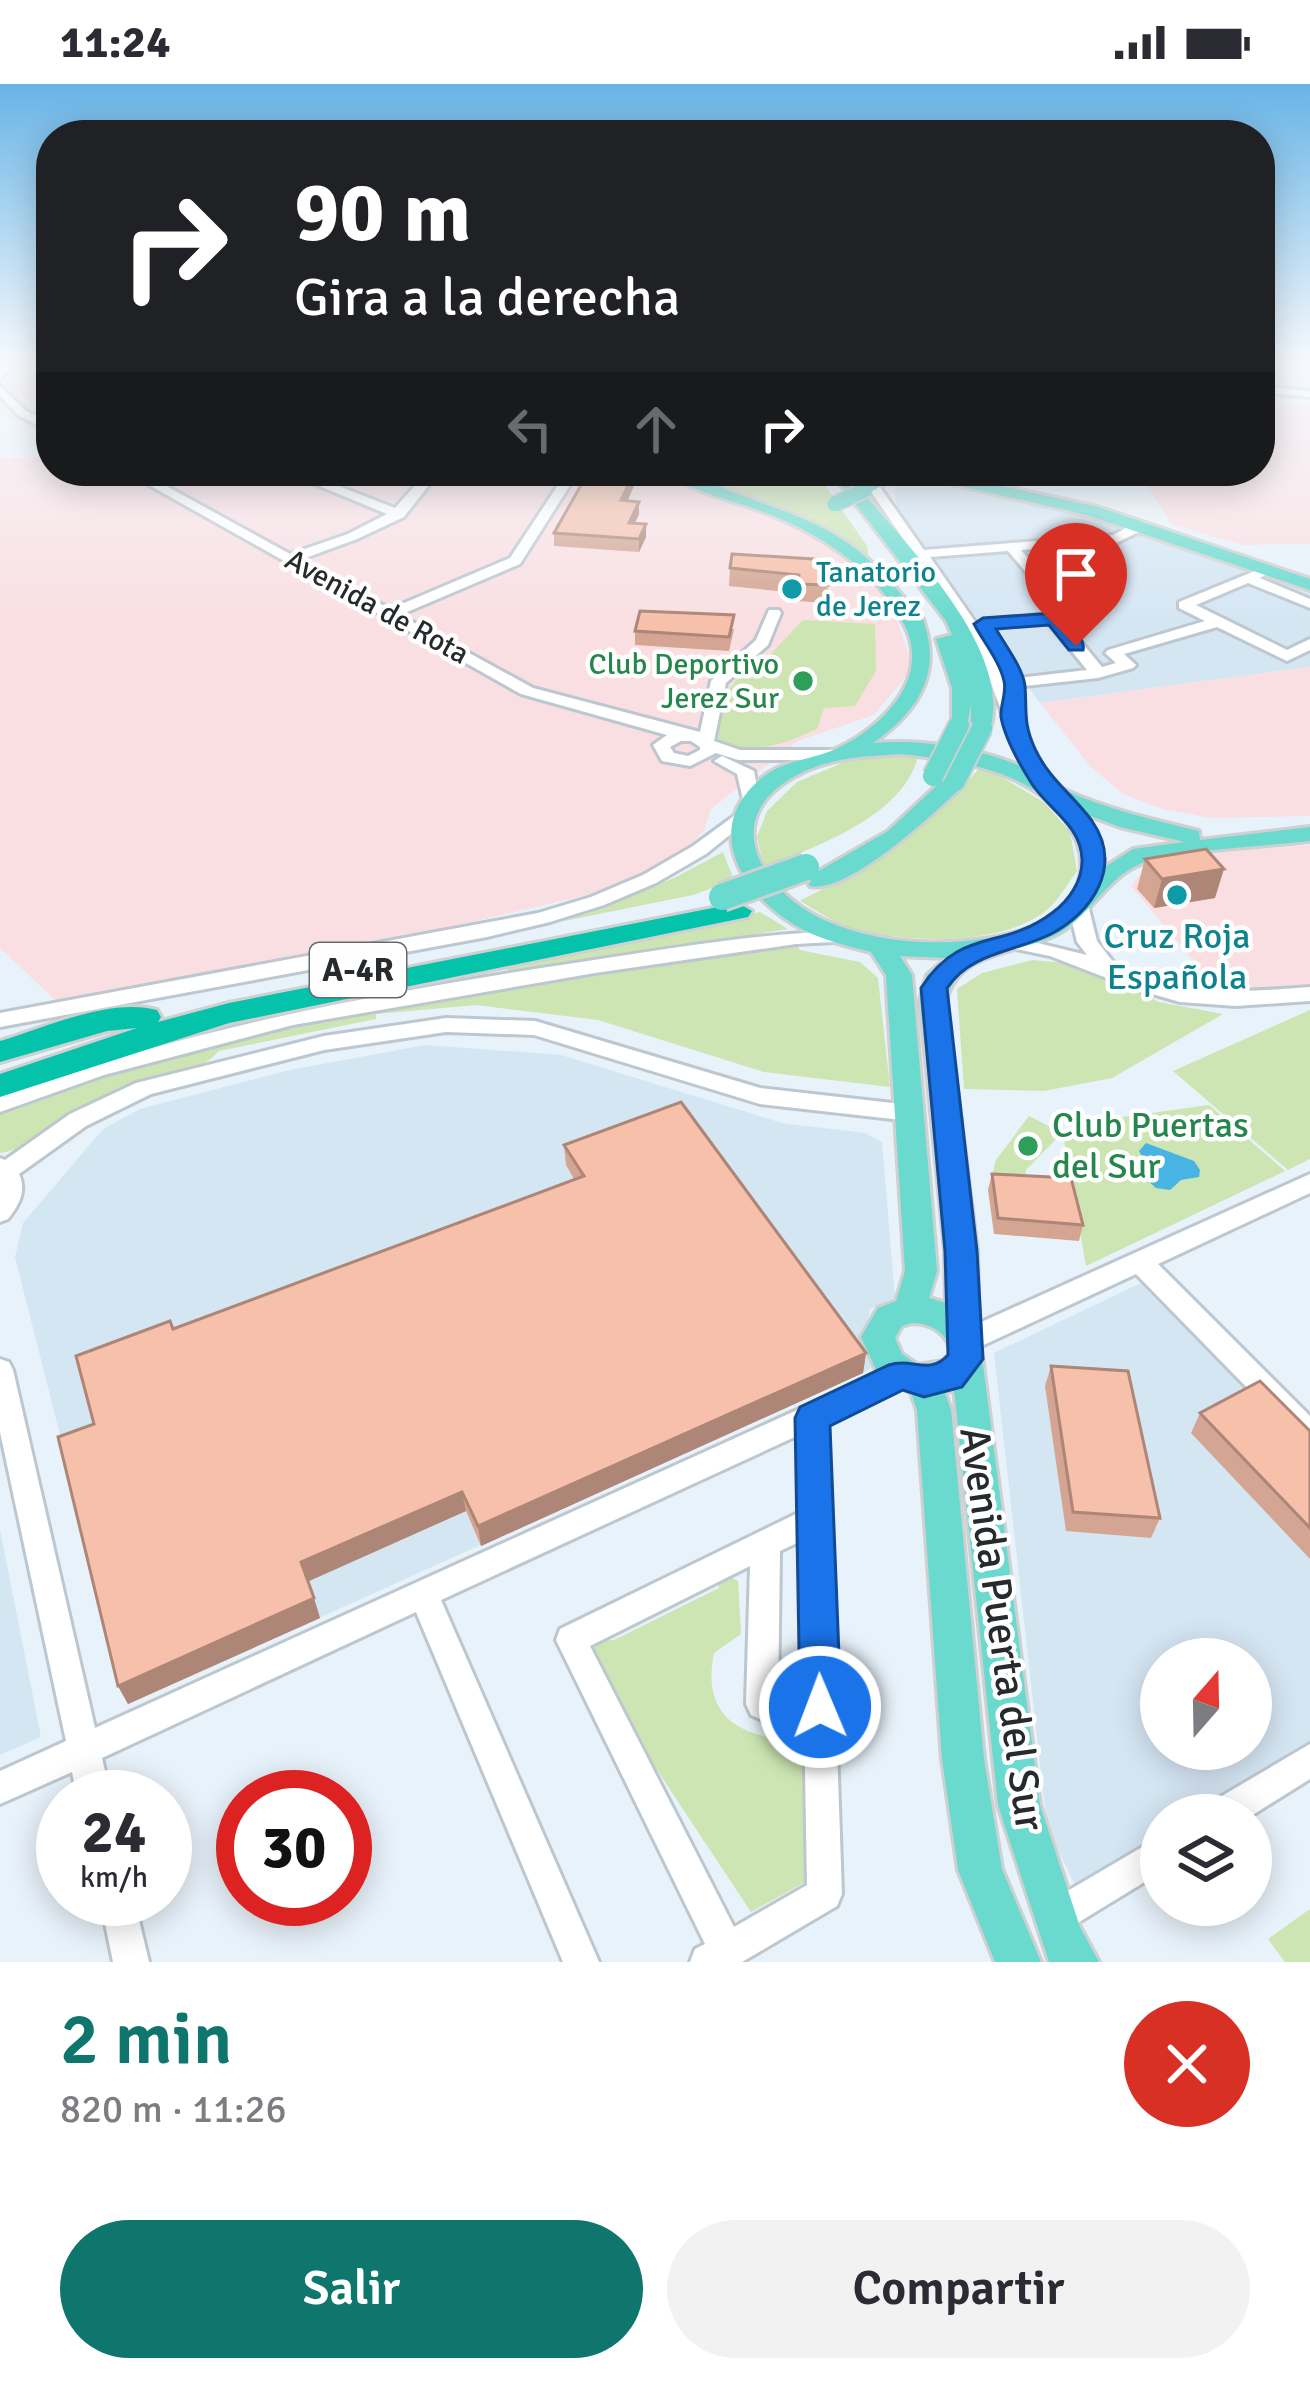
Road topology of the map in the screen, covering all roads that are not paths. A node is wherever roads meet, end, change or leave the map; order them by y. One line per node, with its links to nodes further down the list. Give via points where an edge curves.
1 (157, 486): 17 (street, Avenida de Rota)
2 (328, 486): 12 (street)
3 (422, 486): 12 (street)
4 (563, 486): 23 (street, via 515,561)
5 (711, 486): 11 (main road)
6 (834, 486): 14 (main road, A-4R)
7 (850, 486): 33 (main road, via 969,645 982,690)
8 (861, 486): 11 (main road, bridge, via 835,504)
9 (872, 486): 16 (street)
10 (975, 486): 13 (main road)
11 (755, 504): 27 (main road, via 849,548)
12 (400, 514): 17 (street)
13 (1140, 526): 15 (street, via 1116,539); 18 (main road)
14 (880, 547): 27 (main road); 33 (main road, A-4R, via 950,646)
15 (1011, 547): 16 (street); 24 (street, via 1066,611)
16 (929, 554): 26 (street); 31 (street, via 986,648)
17 (290, 559): 23 (street, Avenida de Rota)
18 (1267, 569): 19 (street); 20 (main road)
19 (1247, 578): 21 (street); 25 (street, via 1184,605)
20 (1310, 585)
21 (1310, 604)
22 (774, 613): 34 (street, via 763,642 719,681)
23 (390, 614): 32 (street, Avenida de Rota, via 527,691)
24 (1054, 619): 26 (street); 29 (street)
25 (1218, 622): 28 (street, via 1287,656); 29 (street, via 1113,653 1128,665)
26 (983, 624): 30 (street)
27 (918, 632): 35 (main road, via 924,664 910,703)
28 (1310, 644)
29 (1098, 674): 30 (street)
30 (1015, 682): 31 (street)
31 (1012, 716): 36 (street)
32 (632, 720): 34 (street, Avenida de Rota); 34 (street, Avenida de Rota, via 668,757)
33 (970, 726): 41 (main road, A-4R, bridge, via 944,778 896,836)
34 (700, 742): 35 (street, Avenida de Rota, via 738,755); 37 (street, Avenida de Rota, via 745,771)
35 (839, 753): 36 (main road, via 934,751 998,766); 37 (main road, via 783,774)
36 (1049, 790): 39 (main road, via 1156,830); 40 (main road, via 1083,825 1094,857)
37 (748, 808): 42 (main road, via 742,849 765,888 817,924); 48 (street, via 682,865 589,905)
38 (1310, 834): 39 (main road)
39 (1237, 840): 40 (main road, via 1141,854)
40 (1083, 896): 43 (main road, via 1045,930); 45 (street, via 1087,942)
41 (730, 904): 49 (highway, A-4R)
42 (865, 941): 44 (main road); 47 (street, via 796,938); 53 (main road, Avenida Puerta del Sur, via 899,975)
43 (1013, 943): 44 (main road); 45 (street)
44 (977, 949): 59 (main road, Avenida Puerta del Sur, via 940,975 932,1000)
45 (1108, 968): 46 (street, via 1201,998)
46 (1310, 994)
47 (386, 999): 49 (highway); 52 (street, via 155,1050)
48 (0, 1020)
49 (148, 1026): 50 (highway, via 87,1026); 51 (highway, A-4R); 52 (highway, A-4R)
50 (0, 1052)
51 (0, 1067)
52 (5, 1099)
53 (910, 1113): 54 (street, via 760,1096 536,1028 446,1025 324,1043 144,1088); 58 (main road, Avenida Puerta del Sur, via 922,1271)
54 (3, 1169): 56 (street, via 13,1190)
55 (1310, 1183): 57 (street)
56 (0, 1213)
57 (1140, 1262): 59 (street); 63 (street)
58 (910, 1309): 59 (main road, via 946,1317); 61 (main road, Avenida Puerta del Sur, via 890,1317 878,1336 879,1351)
59 (964, 1345): 61 (main road, Avenida Puerta del Sur, via 950,1377); 74 (main road, Avenida Puerta del Sur, via 1019,1805)
60 (0, 1370): 68 (street)
61 (913, 1379): 62 (street); 77 (main road, Avenida Puerta del Sur, via 934,1410 966,1781 980,1870)
62 (812, 1418): 64 (street); 66 (street)
63 (1310, 1433)
64 (815, 1519): 65 (street); 76 (street, via 825,1894)
65 (764, 1544): 67 (street); 76 (street, via 571,1640)
66 (424, 1595): 68 (street); 79 (street)
67 (762, 1704)
68 (85, 1748): 70 (street); 71 (street)
69 (1310, 1760): 72 (street)
70 (89, 1770)
71 (0, 1788)
72 (1256, 1794)
73 (1140, 1866): 74 (street)
74 (1054, 1918): 80 (main road, Avenida Puerta del Sur)
75 (123, 1926): 78 (street)
76 (717, 1957)
77 (1008, 1959)
78 (131, 1962)
79 (581, 1962)
80 (1076, 1962)

